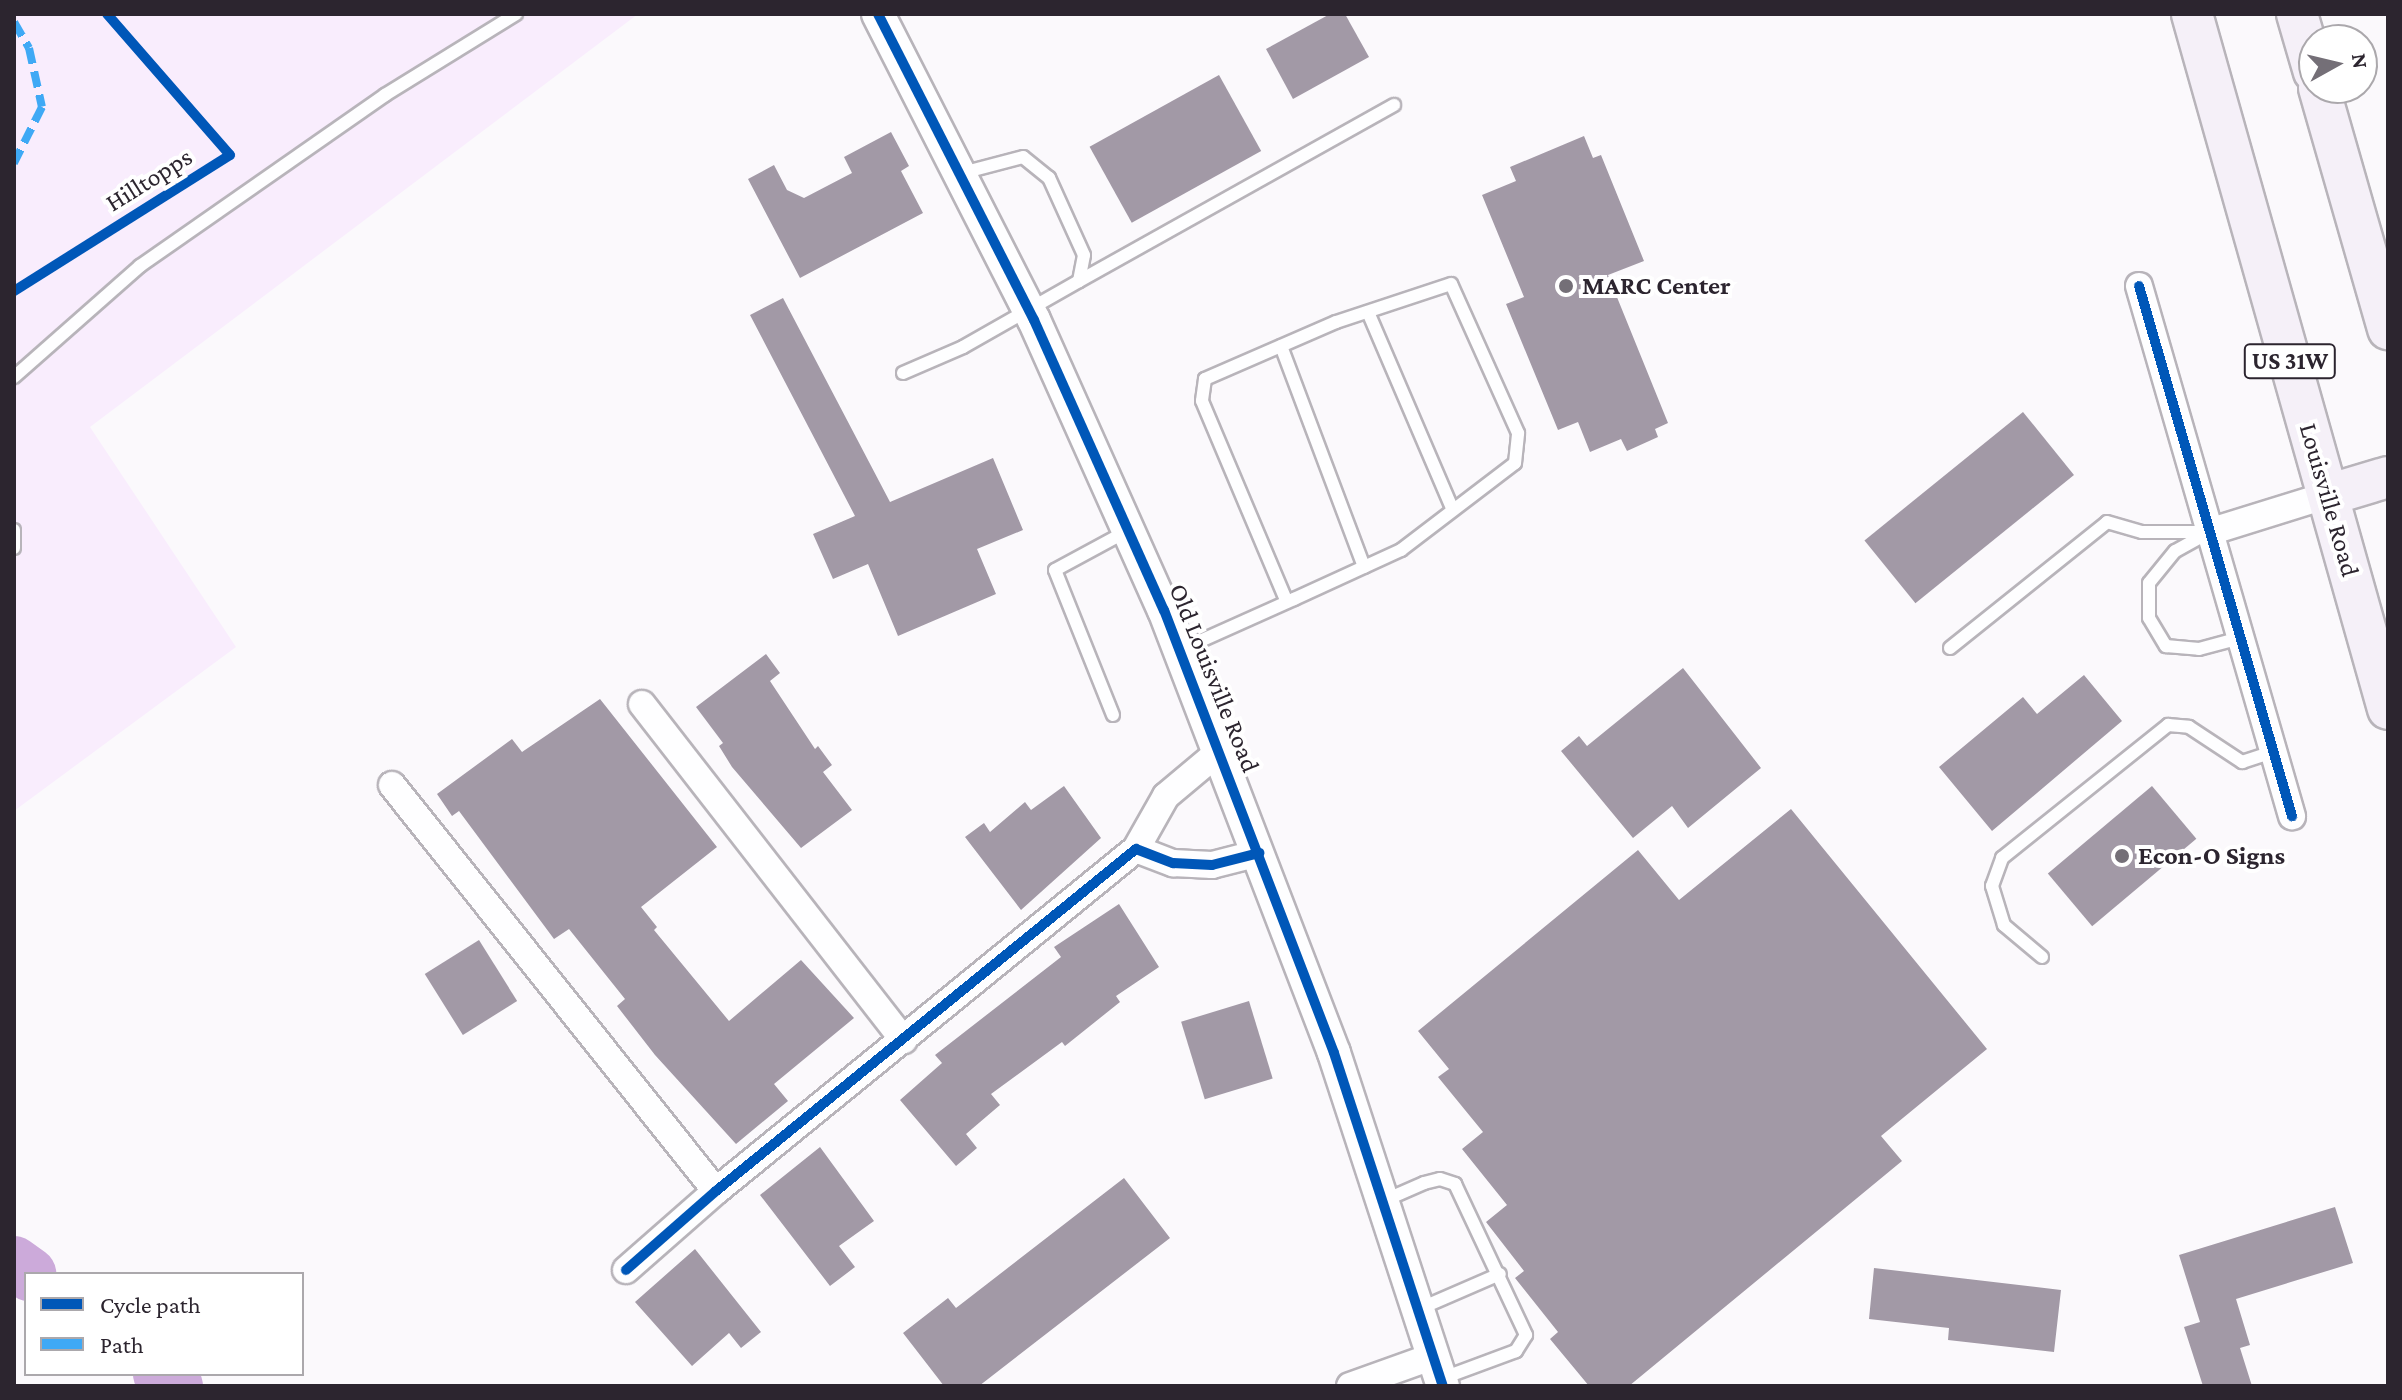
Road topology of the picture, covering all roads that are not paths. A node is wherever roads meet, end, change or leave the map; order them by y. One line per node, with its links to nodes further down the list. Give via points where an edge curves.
1 (516, 14): 14 (lane, via 385,95 140,266)
2 (878, 14): 6 (street, Old Louisville Road)
3 (2192, 14): 16 (main road, Louisville Road / US 31W)
4 (2324, 104): 11 (main road)
5 (1394, 105): 7 (lane)
6 (962, 173): 7 (lane, via 1023,157 1049,178 1084,255); 9 (street, Old Louisville Road)
7 (1079, 281): 9 (lane)
8 (2139, 286): 20 (street)
9 (1027, 307): 13 (lane, via 963,347); 19 (street, Old Louisville Road)
10 (1368, 312): 12 (lane); 17 (lane); 17 (lane, via 1451,284 1518,433 1515,463)
11 (2388, 329)
12 (1281, 346): 22 (lane); 23 (lane, via 1205,379 1202,401)
13 (903, 373)
14 (14, 377)
15 (2388, 477): 16 (main road)
16 (2328, 495): 20 (street); 28 (main road, Louisville Road / US 31W)
17 (1453, 510): 22 (lane, via 1401,550)
18 (14, 530): 21 (lane)
19 (1130, 530): 26 (street, Old Louisville Road); 29 (lane, via 1055,570)
20 (2209, 532): 24 (street); 24 (lane, via 2175,551 2149,583 2149,618 2166,646 2199,649); 25 (lane, via 2142,532 2107,522)
21 (14, 548)
22 (1364, 567): 23 (lane)
23 (1287, 602): 26 (lane)
24 (2240, 638): 31 (street)
25 (1950, 648)
26 (1180, 650): 30 (street, Old Louisville Road)
27 (642, 704): 37 (street)
28 (2388, 709)
29 (1113, 715)
30 (1221, 750): 34 (street, via 1166,796); 35 (street, Old Louisville Road)
31 (2273, 752): 33 (street); 36 (lane, via 2242,762 2189,727 2168,725 2002,858 1992,886 2004,925)
32 (392, 785): 38 (street)
33 (2292, 816)
34 (1136, 849): 35 (street, via 1173,863 1212,865); 37 (street)
35 (1259, 853): 39 (street, Old Louisville Road)
36 (2042, 957)
37 (904, 1040): 38 (street)
38 (716, 1191): 40 (street)
39 (1383, 1201): 41 (lane, via 1440,1179 1455,1184); 42 (street, Old Louisville Road)
40 (626, 1270)
41 (1500, 1274): 42 (lane); 43 (lane, via 1526,1335 1516,1351)
42 (1418, 1309): 43 (street, Old Louisville Road)
43 (1439, 1374): 44 (street)
44 (1350, 1386)

